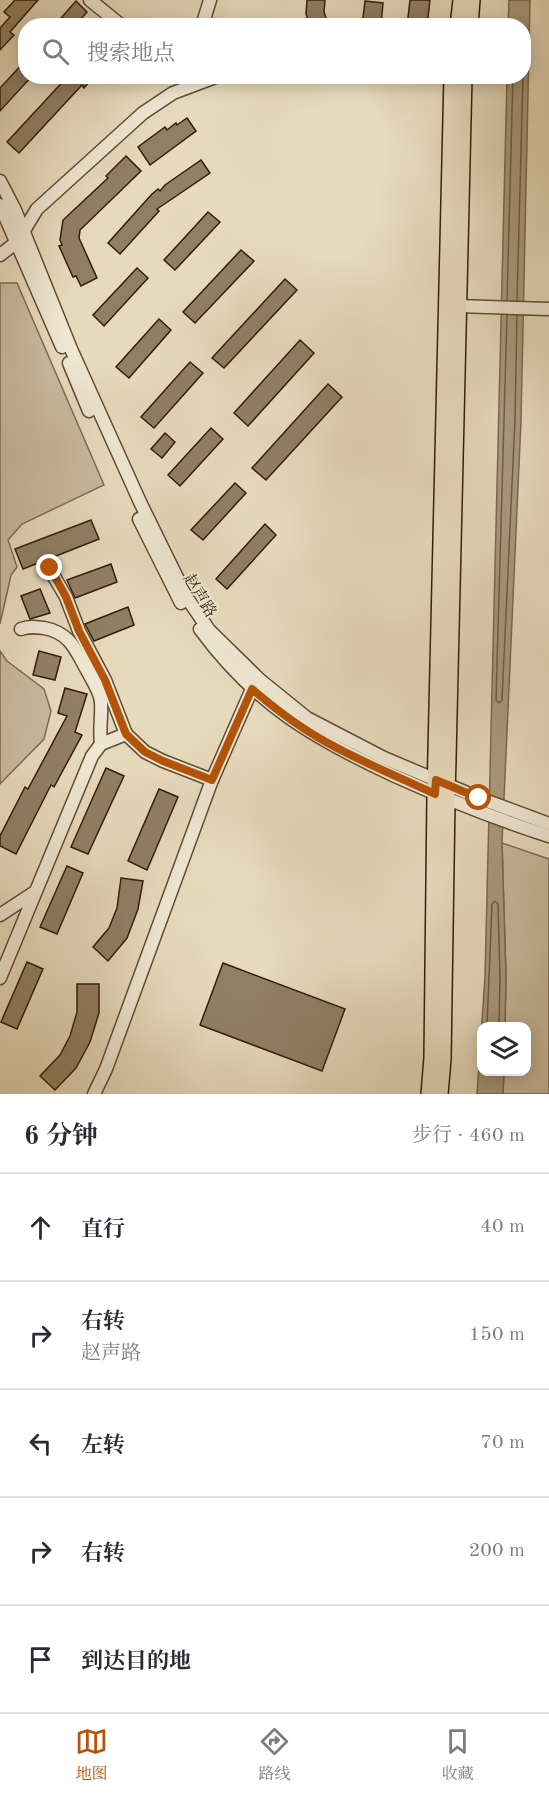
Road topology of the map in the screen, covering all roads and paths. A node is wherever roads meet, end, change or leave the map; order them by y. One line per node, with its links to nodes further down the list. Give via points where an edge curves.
1 (90, 0): 5 (street)
2 (210, 0): 6 (street)
3 (461, 0): 7 (main road)
4 (472, 0): 8 (main road)
5 (112, 18)
6 (204, 18)
7 (459, 18)
8 (471, 18)
9 (181, 84): 14 (street, via 125,128 38,209)
10 (452, 84): 25 (main road)
11 (464, 84): 17 (main road)
12 (0, 181): 14 (street)
13 (0, 206): 15 (street, 赵声路)
14 (23, 230): 15 (street); 25 (street, via 116,451 187,598 209,630 260,680 308,717)
15 (17, 242): 16 (street); 21 (street, 赵声路, via 80,390 178,598 216,651)
16 (0, 255)
17 (458, 306): 18 (street); 25 (main road)
18 (549, 309)
19 (50, 568): 22 (street, via 105,680)
20 (21, 629): 23 (street, via 34,626 56,630 71,643 98,690)
21 (252, 689): 24 (street); 25 (street, 赵声路, via 319,738)
22 (126, 734): 23 (street); 24 (street, via 145,752)
23 (101, 744): 28 (street, via 92,756)
24 (212, 780): 31 (street)
25 (441, 790): 26 (street); 27 (street, 赵声路); 32 (main road); 33 (main road)
26 (549, 824)
27 (549, 836)
28 (36, 891): 29 (street); 30 (street)
29 (0, 915)
30 (0, 978)
31 (94, 1094)
32 (429, 1094)
33 (440, 1094)

